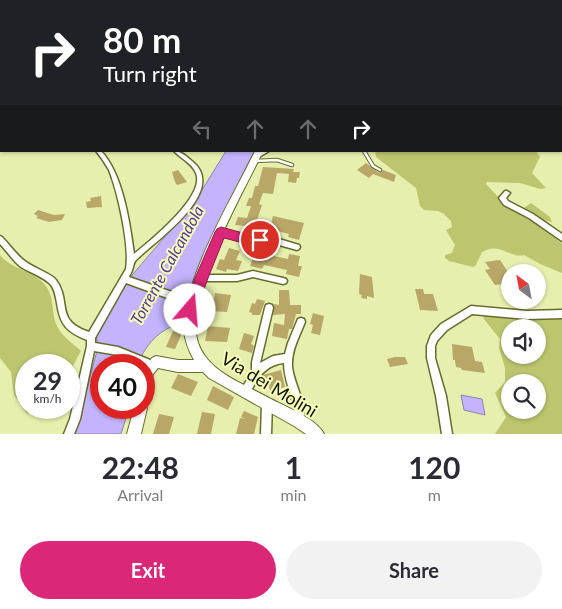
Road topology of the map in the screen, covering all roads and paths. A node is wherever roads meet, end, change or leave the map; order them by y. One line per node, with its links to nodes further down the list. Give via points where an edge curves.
1 (99, 152): 12 (street, via 112,170)
2 (177, 152): 12 (street, via 200,173 200,185 163,234)
3 (365, 152): 6 (lane, via 372,166)
4 (257, 156): 5 (lane); 8 (street, Via dei Molini)
5 (292, 165)
6 (380, 170)
7 (507, 193): 9 (street, via 502,198 506,203)
8 (221, 232): 11 (street); 13 (street, Via dei Molini)
9 (562, 238)
10 (0, 239): 20 (street, via 23,264 53,281 60,299 60,310 68,325)
11 (296, 247)
12 (131, 256): 14 (street)
13 (201, 278): 15 (street, via 237,278 254,274); 16 (street, Via dei Molini)
14 (126, 280): 16 (street); 20 (street)
15 (283, 281)
16 (189, 302): 24 (street, Via dei Molini, via 190,334 194,350)
17 (269, 308): 25 (street)
18 (562, 314): 34 (street, via 527,315 471,310 444,326 434,338 431,358)
19 (301, 322): 22 (street, via 290,344)
20 (91, 342): 21 (street); 30 (street)
21 (126, 354)
22 (288, 358): 25 (street, via 274,360); 29 (street, via 288,371 300,410)
23 (155, 362): 24 (street, Via dei Molini)
24 (204, 366): 26 (street, Via dei Molini)
25 (256, 371): 26 (street)
26 (244, 391): 27 (street, Via dei Molini)
27 (267, 404): 29 (street, Via dei Molini); 32 (street)
28 (137, 419): 31 (street)
29 (299, 421): 33 (street, Via dei Molini)
30 (69, 434)
31 (134, 434)
32 (266, 434)
33 (317, 434)
34 (447, 434)

